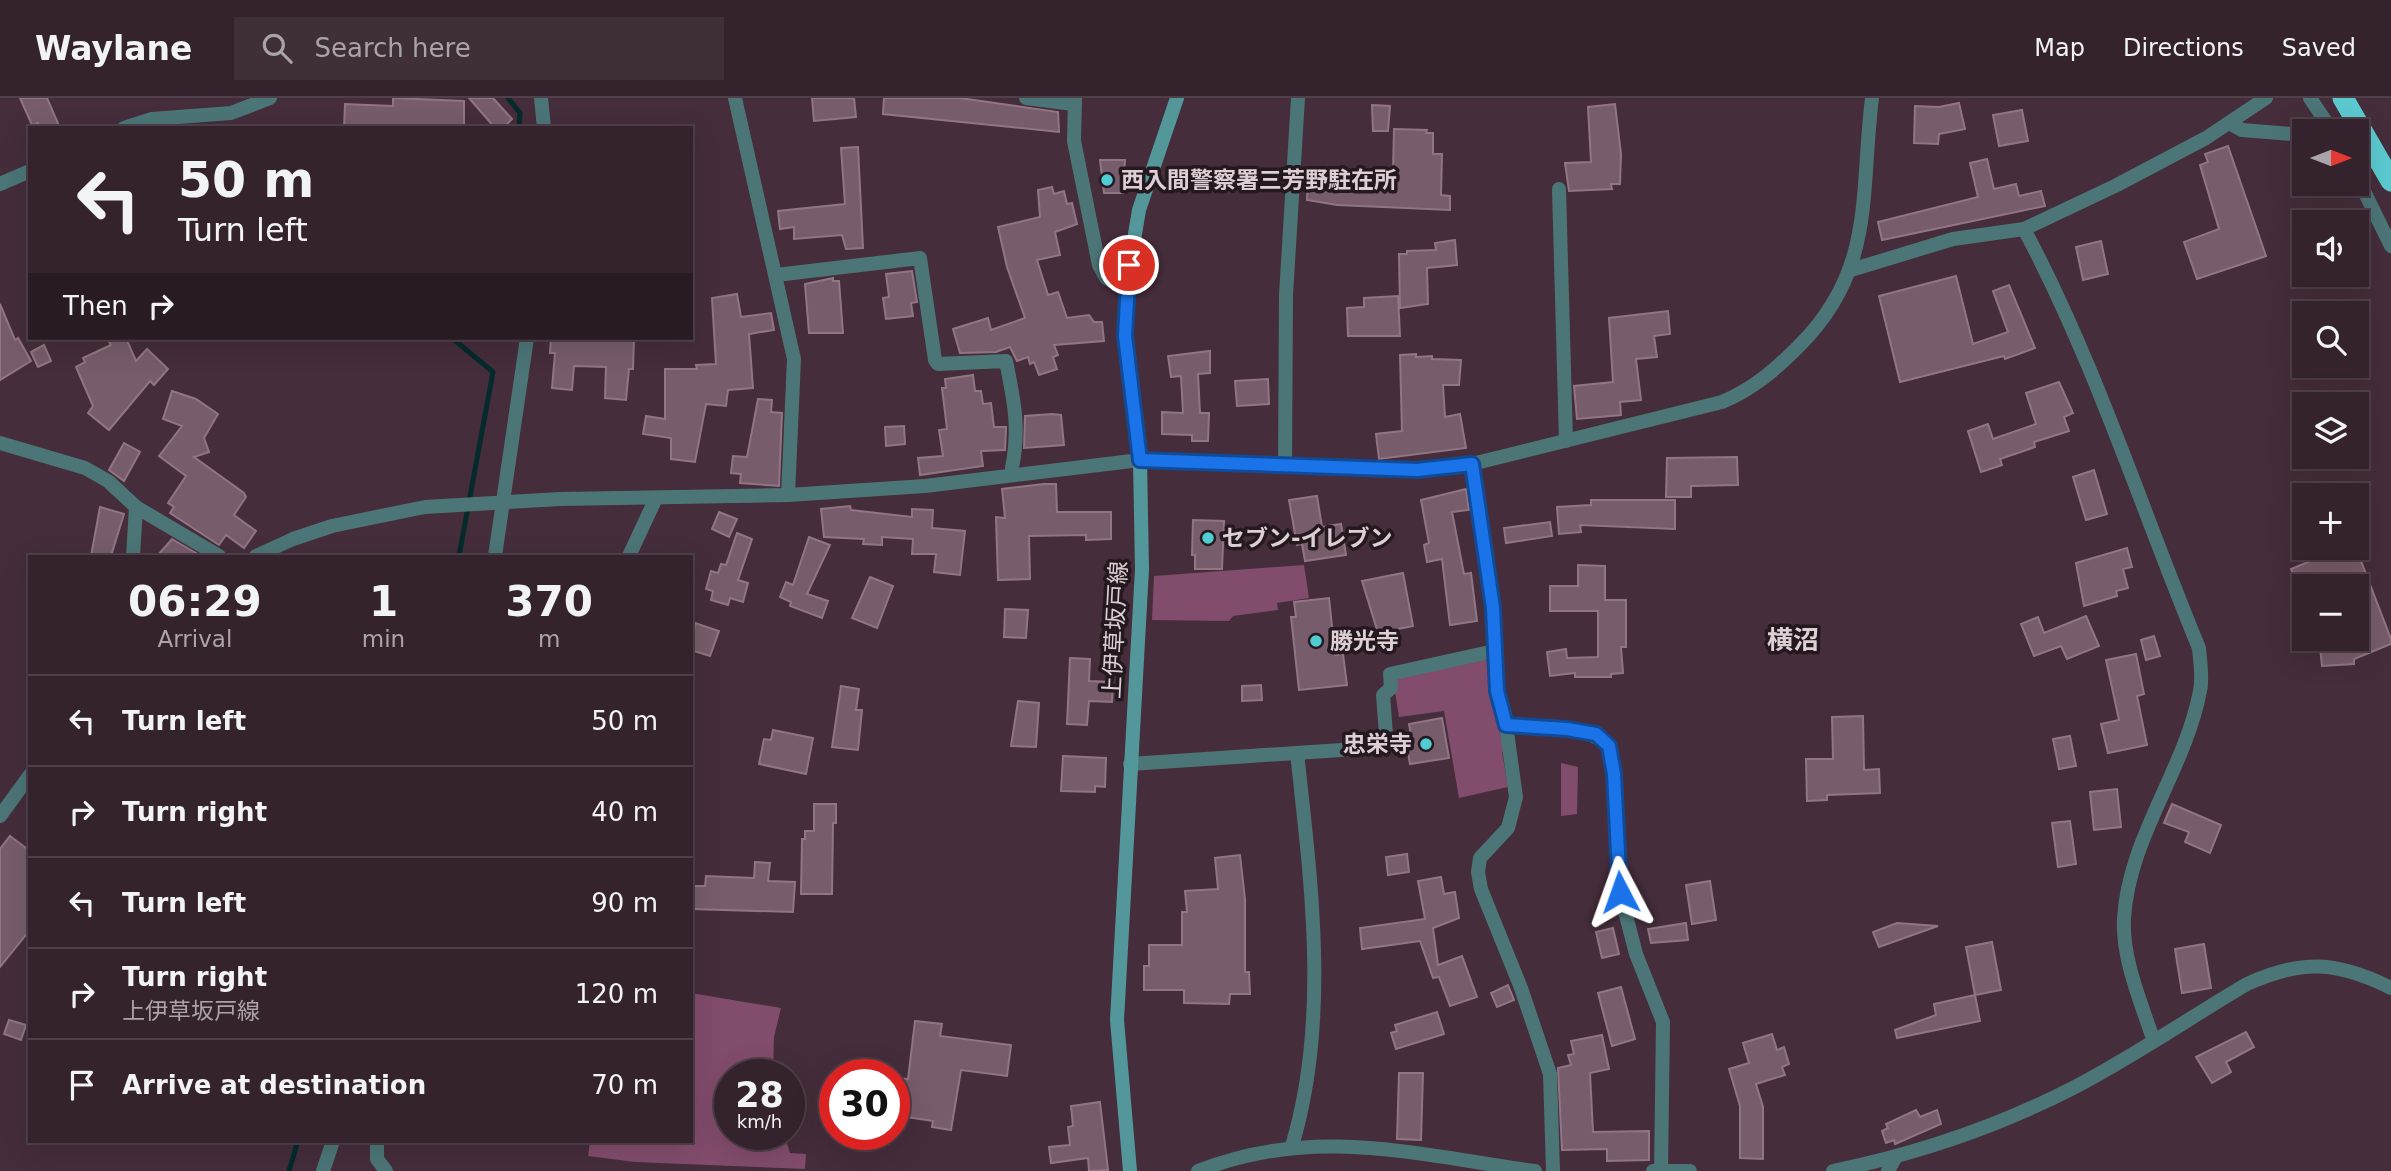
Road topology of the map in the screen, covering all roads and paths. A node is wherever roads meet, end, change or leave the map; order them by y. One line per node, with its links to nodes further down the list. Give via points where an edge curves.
1 (270, 98): 14 (street, via 231,113 152,119)
2 (541, 98): 15 (street)
3 (735, 98): 25 (street)
4 (1026, 98): 11 (street)
5 (1177, 98): 26 (main road, 上伊草坂戸線, via 1139,210)
6 (1298, 98): 32 (street, via 1286,295)
7 (1872, 98): 24 (street)
8 (2266, 98): 13 (street)
9 (2310, 98): 12 (street)
10 (2343, 98): 18 (highway)
11 (1074, 101): 26 (street, via 1074,141 1099,265 1106,278)
12 (2324, 119)
13 (2229, 122): 16 (street, via 2242,130); 22 (street, via 2115,186)
14 (130, 126)
15 (544, 126)
16 (2292, 134)
17 (28, 172): 19 (street)
18 (2391, 181)
19 (0, 184)
20 (1559, 189): 28 (street)
21 (2366, 196): 23 (street)
22 (2024, 229): 24 (street, via 1953,239); 50 (street, via 2054,285 2199,648 2201,690 2130,878 2124,921 2133,974)
23 (2391, 246)
24 (1852, 270): 28 (street, via 1821,322 1775,370 1745,392 1722,402)
25 (776, 275): 33 (street, via 920,258 934,360 938,364 1006,361 1017,415); 34 (street, via 794,359)
26 (1126, 288): 30 (main road, 上伊草坂戸線, via 1125,336)
27 (527, 340): 36 (street)
28 (1566, 441): 31 (street)
29 (0, 443): 37 (street, via 85,468 108,481)
30 (1140, 460): 32 (street); 34 (street, via 925,486); 46 (main road, 上伊草坂戸線, via 1142,595)
31 (1472, 464): 32 (street, via 1417,470); 43 (street, via 1493,608)
32 (1285, 466)
33 (1012, 468)
34 (789, 495): 35 (street)
35 (656, 498): 36 (street); 42 (street)
36 (502, 501): 40 (street, via 375,516 293,539); 41 (street)
37 (136, 507): 38 (street); 39 (street)
38 (133, 555)
39 (217, 555)
40 (258, 555)
41 (495, 555)
42 (629, 555)
43 (1494, 652): 44 (street); 45 (street, via 1390,674 1391,688 1383,695 1387,747)
44 (1506, 725): 60 (street, via 1516,797 1514,814 1508,828 1480,858 1478,872 1550,1074); 62 (street, via 1596,734 1609,746 1620,892 1636,954 1663,1022)
45 (1297, 753): 46 (street); 53 (street, via 1310,872 1314,1022 1304,1105)
46 (1130, 764): 57 (main road, 上伊草坂戸線, via 1117,1020)
47 (28, 778): 48 (street)
48 (0, 816)
49 (2391, 988): 50 (street, via 2343,968 2322,965 2274,971)
50 (2153, 1039): 54 (street, via 2075,1087)
51 (332, 1143): 55 (street)
52 (377, 1143): 56 (street, via 377,1159)
53 (1292, 1146): 58 (street, via 1227,1159); 59 (street, via 1374,1148)
54 (1892, 1165): 64 (street)
55 (323, 1171)
56 (386, 1171)
57 (1130, 1171)
58 (1198, 1171)
59 (1535, 1171)
60 (1553, 1171)
61 (1653, 1171): 62 (street)
62 (1661, 1171): 63 (street)
63 (1690, 1171)
64 (1833, 1171)

